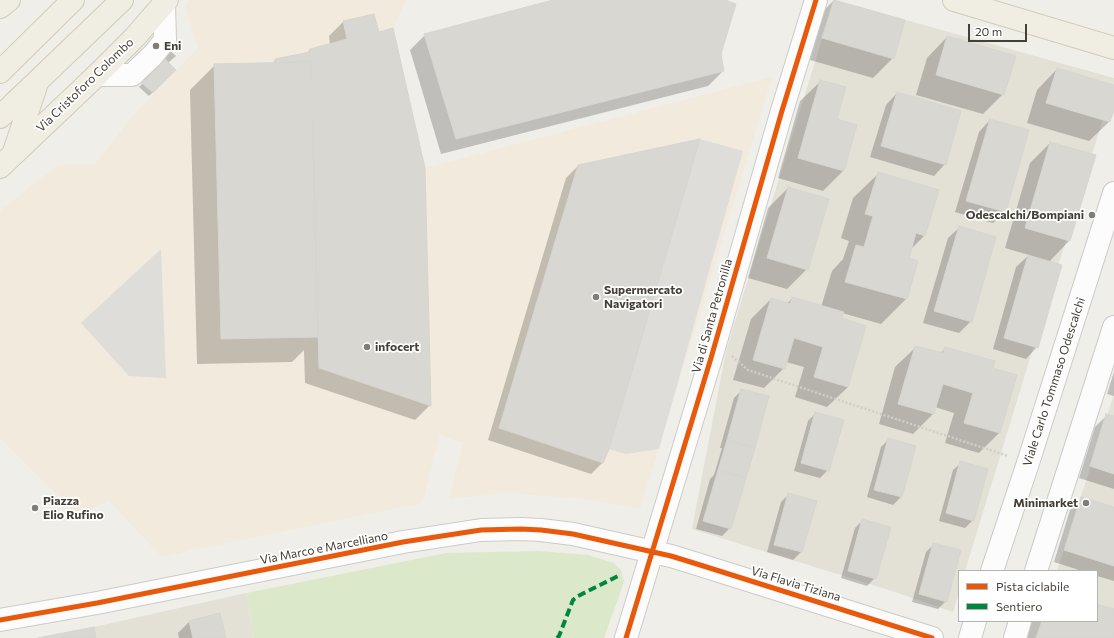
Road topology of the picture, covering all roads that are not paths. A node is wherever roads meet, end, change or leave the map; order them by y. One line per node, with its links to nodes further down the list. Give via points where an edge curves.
1 (9, 0): 7 (main road)
2 (73, 0): 9 (main road)
3 (122, 0): 11 (main road)
4 (816, 0): 16 (street, Via di Santa Petronilla)
5 (954, 0): 8 (main road)
6 (165, 2): 13 (main road, Via Cristoforo Colombo, via 135,37)
7 (0, 7)
8 (1114, 48)
9 (10, 53): 10 (main road)
10 (0, 72)
11 (37, 83): 12 (main road); 13 (main road)
12 (0, 117)
13 (7, 160)
14 (1114, 192): 17 (street, Viale Carlo Tommaso Odescalchi)
15 (1114, 327): 18 (street)
16 (653, 552): 19 (street, Via Marco e Marcelliano, via 573,534 520,528 481,530 403,542 97,604); 22 (street, Via di Santa Petronilla); 23 (street, Via Flavia Tiziana)
17 (992, 570)
18 (1036, 570)
19 (0, 620)
20 (976, 622): 24 (street)
21 (1020, 622): 25 (street)
22 (626, 638)
23 (932, 638)
24 (970, 638)
25 (1015, 638)

